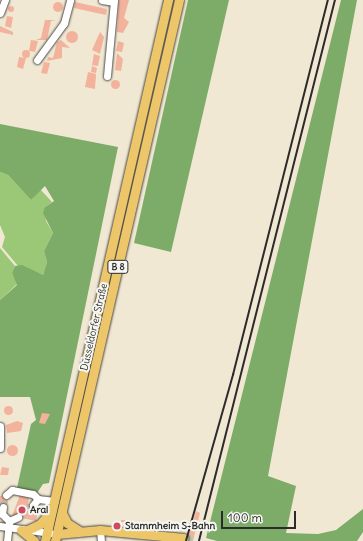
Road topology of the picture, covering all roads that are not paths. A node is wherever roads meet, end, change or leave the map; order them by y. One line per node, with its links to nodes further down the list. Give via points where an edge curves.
1 (5, 0): 7 (street)
2 (70, 0): 8 (street, via 64,23)
3 (102, 0): 6 (street)
4 (168, 0): 14 (main road, Düsseldorfer Straße / B 8)
5 (179, 0): 17 (main road, Düsseldorfer Straße / B 8)
6 (114, 1): 9 (street)
7 (0, 13)
8 (37, 60)
9 (107, 76)
10 (0, 426): 11 (street)
11 (0, 448)
12 (6, 494): 13 (street, via 12,490 33,494)
13 (38, 499): 14 (street); 15 (street)
14 (55, 504): 22 (main road, via 40,524); 24 (main road, Düsseldorfer Straße / B 8)
15 (33, 505)
16 (3, 507): 19 (street, via 2,514)
17 (62, 512): 23 (main road, via 67,523); 25 (main road, Düsseldorfer Straße / B 8)
18 (18, 517): 19 (street)
19 (9, 524): 20 (street); 22 (street); 27 (street)
20 (0, 526)
21 (100, 530): 23 (main road); 26 (main road); 29 (street)
22 (23, 531): 24 (street); 28 (main road)
23 (80, 531): 25 (main road)
24 (46, 537): 25 (street)
25 (56, 537)
26 (184, 538)
27 (7, 541)
28 (34, 541)
29 (101, 541)

